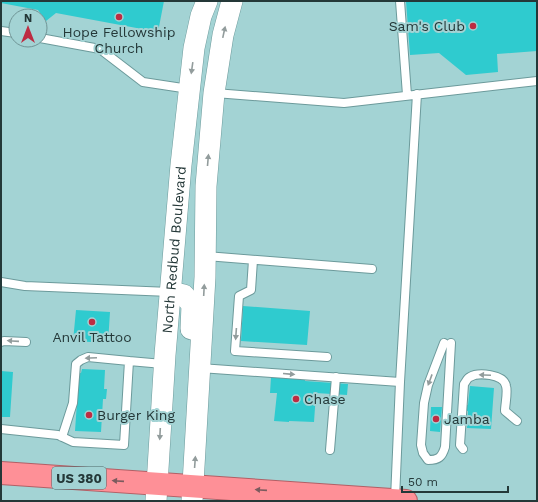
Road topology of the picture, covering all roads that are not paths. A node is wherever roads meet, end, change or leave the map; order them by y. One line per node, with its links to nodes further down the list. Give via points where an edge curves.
1 (207, 1): 6 (street, North Redbud Boulevard, one-way to 6, via 194,48)
2 (232, 1): 7 (street, North Redbud Boulevard, one-way to 2, via 223,35)
3 (400, 1): 9 (lane)
4 (48, 39): 6 (lane, via 100,49 143,82)
5 (537, 80): 8 (lane)
6 (189, 89): 7 (street); 14 (street, North Redbud Boulevard)
7 (214, 93): 9 (lane, via 344,102); 10 (street, North Redbud Boulevard, one-way to 7, via 206,186)
8 (417, 94): 9 (lane); 23 (lane)
9 (407, 95)
10 (205, 256): 11 (lane); 21 (street, North Redbud Boulevard, one-way to 10)
11 (253, 260): 12 (lane); 18 (lane, one-way to 18, via 251,290 239,296 235,351)
12 (372, 269)
13 (1, 282): 14 (lane, via 25,286)
14 (170, 292): 20 (street, North Redbud Boulevard); 21 (street, via 184,295 192,305 189,355)
15 (1, 342): 16 (lane, one-way to 15)
16 (26, 342)
17 (448, 343): 17 (lane, one-way to 17, via 428,386 424,403 421,445 428,460 436,460 443,455 445,447)
18 (327, 357)
19 (129, 360): 20 (lane); 26 (lane, one-way to 26, via 88,358 76,364 73,403); 26 (lane, via 124,446 74,442)
20 (164, 364): 30 (street, North Redbud Boulevard, one-way to 30)
21 (196, 367): 22 (lane, one-way to 22); 31 (street, one-way to 21, via 199,396)
22 (336, 377): 23 (lane); 28 (lane)
23 (400, 382): 32 (lane)
24 (517, 421): 27 (lane, one-way to 27, via 505,411 506,385 503,380 497,376 476,375 468,378 464,384 460,444)
25 (1, 429): 26 (lane)
26 (62, 437)
27 (463, 449)
28 (330, 450)
29 (1, 473): 30 (highway, US 380, one-way to 29)
30 (157, 492): 31 (highway, US 380)
31 (193, 493): 32 (highway, US 380, one-way to 31)
32 (401, 501)

